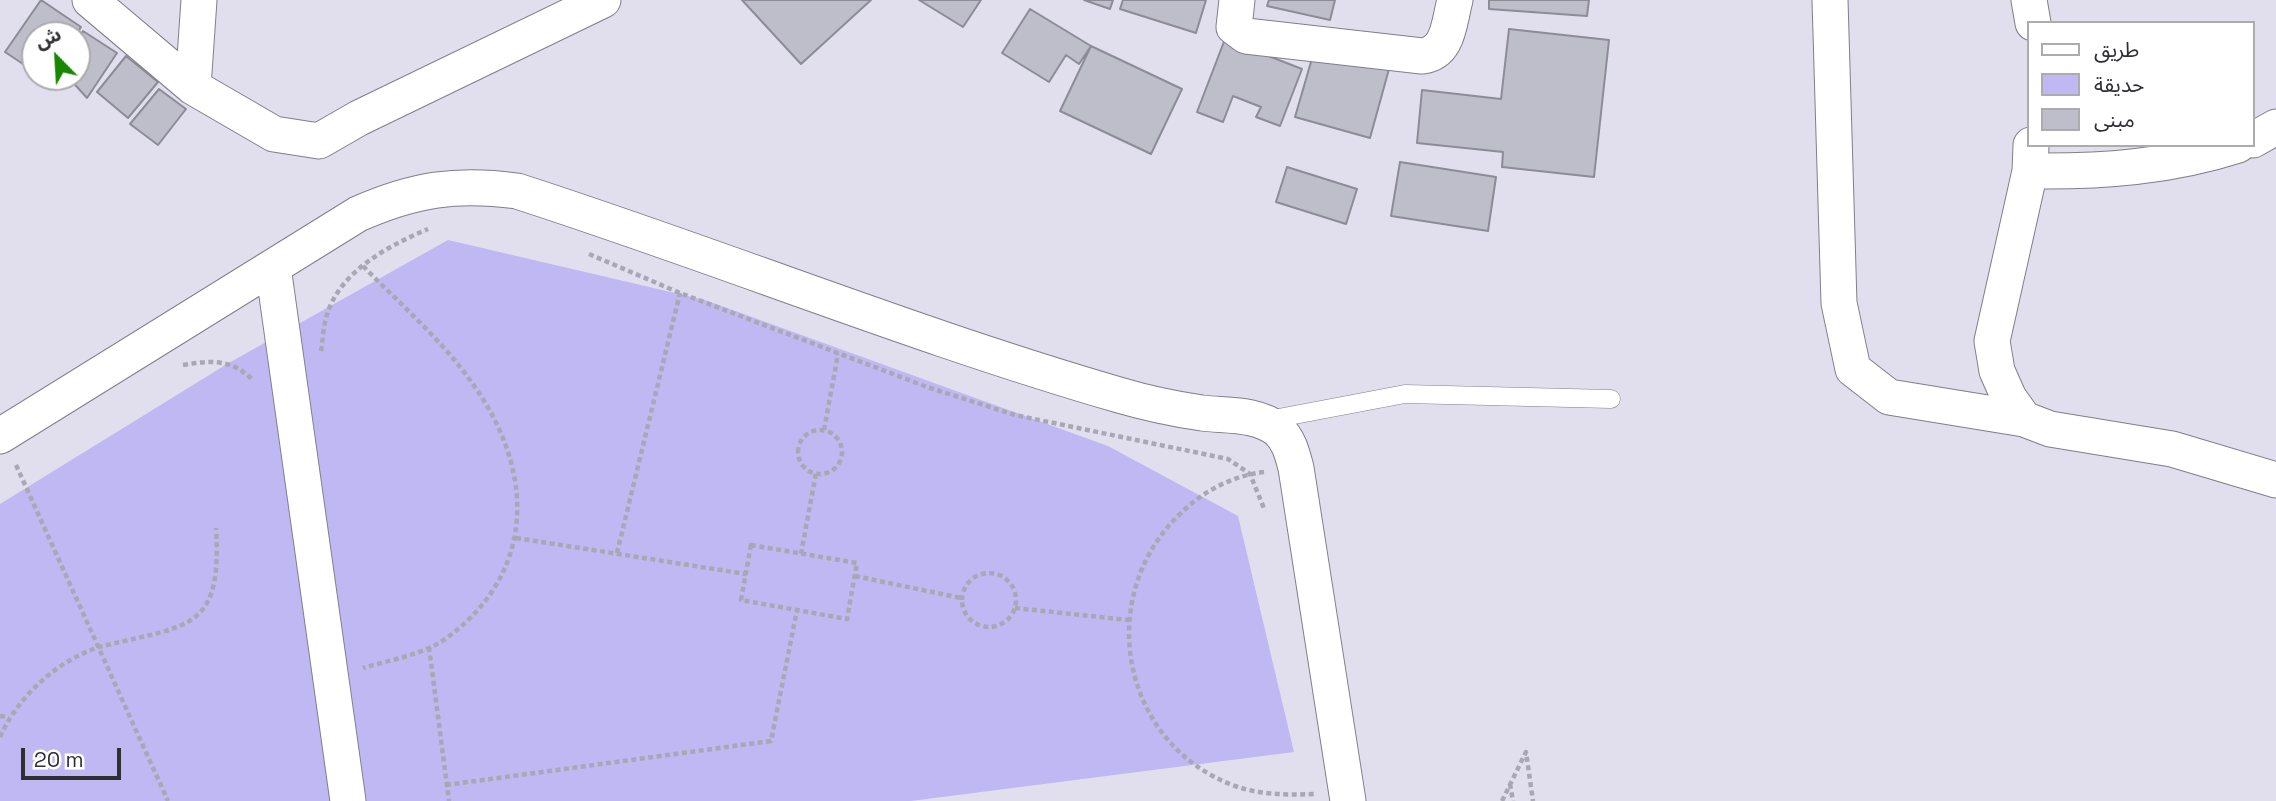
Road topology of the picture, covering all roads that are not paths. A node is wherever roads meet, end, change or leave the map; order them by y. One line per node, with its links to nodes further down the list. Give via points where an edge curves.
1 (90, 0): 9 (street)
2 (200, 0): 9 (street)
3 (603, 0): 9 (street, via 319,141 274,134)
4 (1237, 0): 5 (street, via 1234,27 1246,36 1422,56 1436,53 1445,41)
5 (1455, 0)
6 (1830, 0): 16 (street, via 1839,303 1853,369 1889,397)
7 (2029, 0): 8 (street)
8 (2033, 21)
9 (193, 87)
10 (2276, 127): 11 (street)
11 (2255, 140)
12 (2232, 147): 13 (street, via 2190,161 2103,172)
13 (2030, 158): 16 (street, via 1992,341 1997,371)
14 (273, 267): 17 (street, via 358,214 395,198 436,188 517,191 906,327 1119,395 1171,408); 18 (street); 21 (street)
15 (1611, 399): 17 (lane, via 1405,394)
16 (2024, 419): 19 (street, via 2050,429 2172,449)
17 (1263, 421): 20 (street, via 1289,443 1296,468)
18 (8, 450)
19 (2276, 480)
20 (1333, 797)
21 (348, 801)

